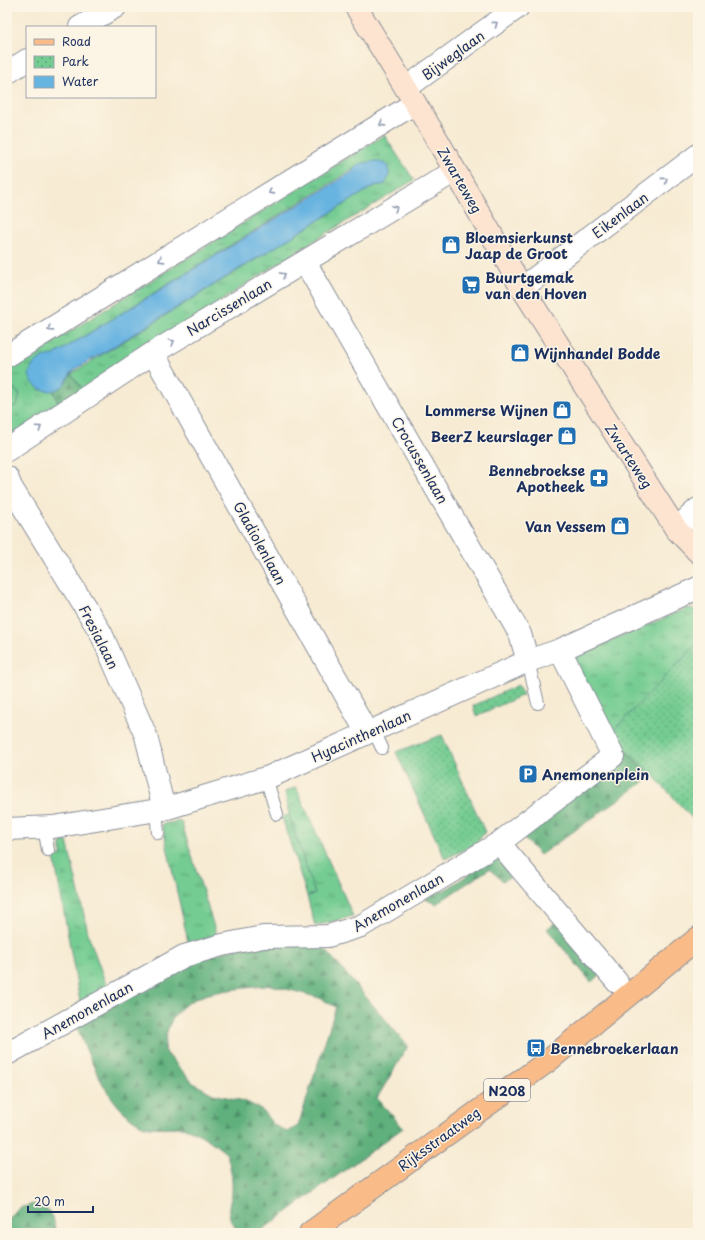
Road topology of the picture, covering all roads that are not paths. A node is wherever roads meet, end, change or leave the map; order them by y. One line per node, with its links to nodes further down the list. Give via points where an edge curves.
1 (115, 7): 4 (street)
2 (356, 7): 5 (main road, Zwarteweg)
3 (518, 7): 5 (street, Bijweglaan, one-way to 3)
4 (82, 26)
5 (411, 96): 7 (main road, Zwarteweg); 11 (street, one-way to 11)
6 (698, 155): 9 (street, Eikenlaan, one-way to 6)
7 (455, 171): 8 (street, Narcissenlaan, one-way to 7); 9 (main road, Zwarteweg)
8 (305, 262): 10 (street, Narcissenlaan, one-way to 8); 19 (street, Crocussenlaan, via 520,634)
9 (522, 288): 15 (main road, Zwarteweg)
10 (153, 353): 12 (street, Narcissenlaan, one-way to 10); 21 (street, Gladiolenlaan)
11 (7, 356)
12 (7, 450)
13 (7, 477): 23 (street, Fresialaan, via 101,633 146,736)
14 (698, 508): 15 (street)
15 (676, 529): 16 (main road, Zwarteweg)
16 (698, 552)
17 (698, 588): 18 (street, Hyacinthenlaan)
18 (560, 650): 19 (street, Hyacinthenlaan); 28 (street, Anemonenlaan, via 613,756)
19 (528, 661): 20 (lane); 21 (street, Hyacinthenlaan)
20 (538, 704)
21 (374, 737): 22 (street, Hyacinthenlaan)
22 (266, 778): 23 (street, Hyacinthenlaan); 24 (lane)
23 (160, 810): 25 (street, Hyacinthenlaan); 27 (lane)
24 (277, 814)
25 (44, 827): 26 (street, Hyacinthenlaan); 29 (lane)
26 (7, 829)
27 (158, 833)
28 (500, 843): 31 (street); 32 (street, Anemonenlaan, via 361,926 328,936 263,937 184,956)
29 (48, 850)
30 (698, 938): 33 (main road, Rijksstraatweg / N208, via 548,1060)
31 (617, 982)
32 (7, 1054)
33 (310, 1233)

